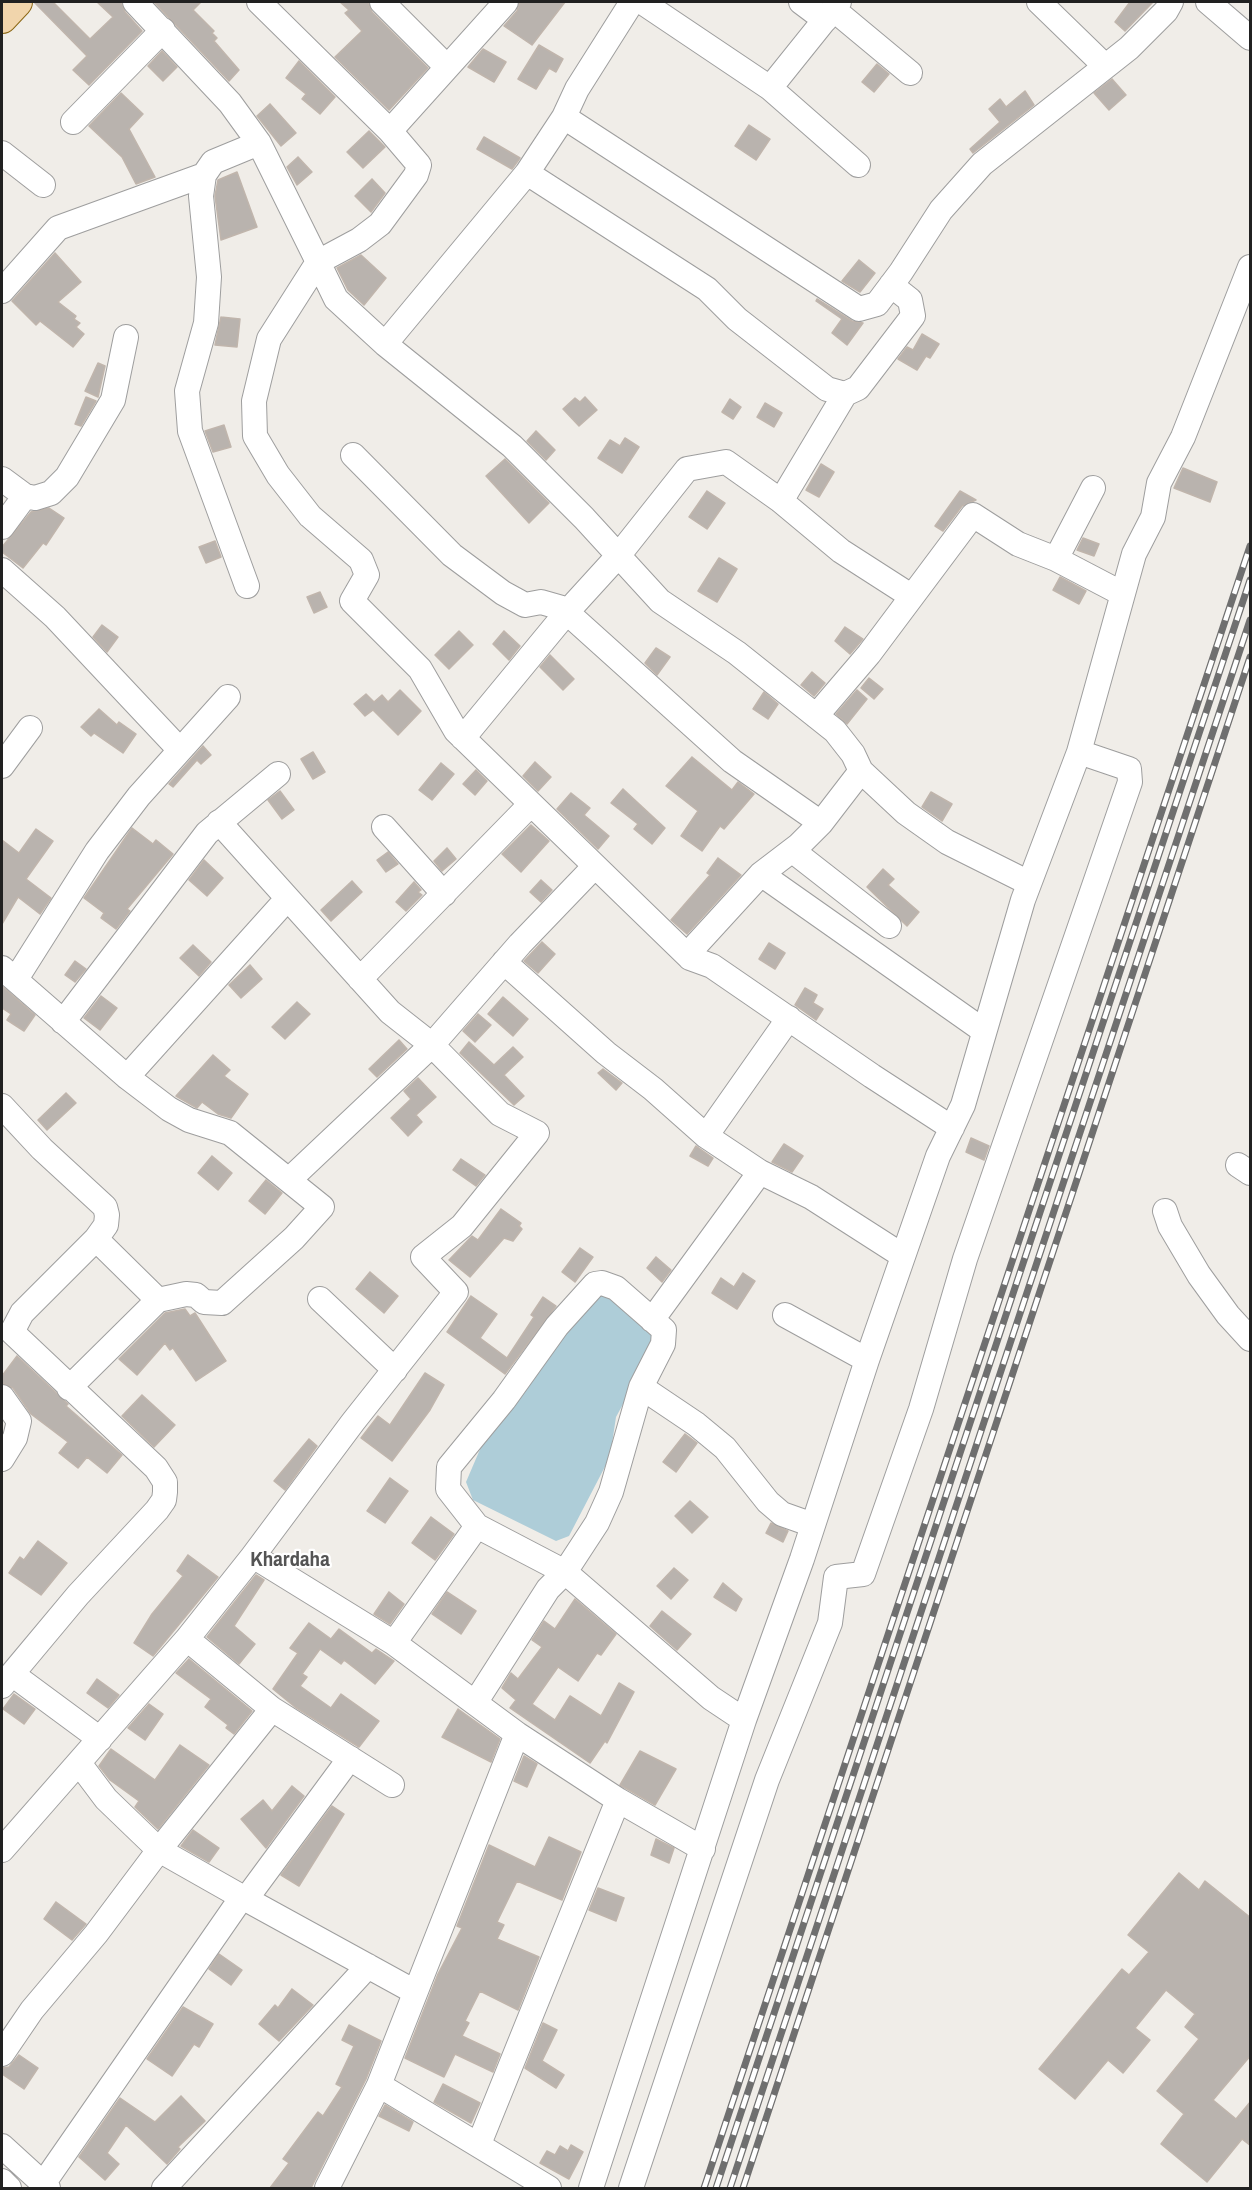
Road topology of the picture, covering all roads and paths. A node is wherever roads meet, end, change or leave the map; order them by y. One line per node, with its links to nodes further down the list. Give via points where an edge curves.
1 (17, 2): 13 (main road)
2 (135, 2): 14 (street)
3 (259, 2): 22 (street)
4 (382, 2): 16 (street)
5 (506, 2): 16 (street)
6 (632, 2): 20 (street, via 577,89)
7 (642, 2): 19 (street)
8 (801, 2): 12 (street)
9 (1039, 2): 17 (street)
10 (1172, 2): 17 (street, via 1129,48)
11 (1208, 2): 15 (street)
12 (832, 10): 18 (street); 19 (street)
13 (2, 18)
14 (164, 30): 21 (street); 23 (street, via 230,103)
15 (1251, 38)
16 (446, 66): 22 (street)
17 (1105, 66): 31 (street, via 982,164 941,210)
18 (910, 73)
19 (770, 88): 25 (street)
20 (564, 117): 26 (street); 31 (street, via 860,309 877,304)
21 (73, 122)
22 (390, 131): 29 (street, via 419,165 416,175 380,224)
23 (259, 143): 27 (street, via 213,162); 29 (street)
24 (2, 153): 28 (street)
25 (858, 165)
26 (527, 173): 34 (street); 35 (street, via 707,289 737,318 827,389)
27 (204, 175): 32 (street, via 58,228); 45 (street, via 201,196 209,277 206,323 187,391 190,431)
28 (43, 185)
29 (318, 262): 34 (street, via 336,299); 52 (street, via 269,339 254,401 255,436 278,475 310,516 361,560 367,575 352,601 420,669)
30 (1251, 267): 46 (street, via 1183,437 1159,483 1153,517 1134,554)
31 (891, 285): 35 (street, via 910,300 913,316 858,388)
32 (2, 291)
33 (126, 337): 39 (street, via 113,400 91,441 51,493 35,498)
34 (385, 344): 42 (street, via 512,446)
35 (845, 394): 40 (street)
36 (354, 455): 48 (street, via 452,555 503,593 525,605 541,602)
37 (2, 479): 39 (street)
38 (1093, 488): 43 (street)
39 (26, 496): 41 (street)
40 (781, 501): 42 (street, via 726,462 687,469); 47 (street, via 841,551)
41 (2, 527)
42 (618, 556): 48 (street); 50 (street, via 660,601 737,653)
43 (1056, 559): 46 (street); 47 (street, via 1018,544 973,515)
44 (2, 570): 53 (street, via 55,617)
45 (247, 586)
46 (1121, 593): 54 (street)
47 (911, 596): 50 (street, via 869,654)
48 (567, 612): 52 (street); 60 (street, via 732,761)
49 (228, 697): 53 (street)
50 (816, 716): 56 (street, via 835,731)
51 (30, 728): 55 (street)
52 (463, 738): 58 (street)
53 (180, 750): 71 (street, via 138,796)
54 (1078, 752): 65 (street); 129 (street, via 1129,770 1130,782 965,1259 921,1409 867,1563 863,1574 836,1577 830,1623 767,1780)
55 (2, 766)
56 (861, 771): 60 (street); 65 (street, via 906,813 947,842)
57 (278, 774): 59 (street)
58 (531, 804): 63 (street); 66 (street)
59 (219, 822): 67 (street); 74 (street)
60 (821, 823): 62 (street)
61 (384, 827): 66 (street)
62 (793, 851): 64 (street); 68 (street)
63 (595, 866): 69 (street); 70 (street)
64 (761, 874): 69 (street, via 696,945); 75 (street)
65 (1029, 883): 75 (street)
66 (444, 894): 72 (street)
67 (287, 899): 72 (street); 77 (street)
68 (889, 926)
69 (690, 958): 73 (street, via 712,966)
70 (504, 962): 76 (street); 80 (street)
71 (9, 974): 74 (street)
72 (360, 979): 76 (street, via 390,1012)
73 (789, 1018): 79 (street); 80 (street)
74 (63, 1022): 77 (street)
75 (984, 1031): 79 (street, via 963,1105)
76 (432, 1045): 82 (street); 93 (street, via 500,1114 537,1133 462,1226 423,1257 456,1292)
77 (127, 1077): 82 (street, via 189,1120 230,1133)
78 (2, 1106): 84 (street, via 105,1207 106,1225)
79 (952, 1128): 85 (street, via 938,1156)
80 (706, 1136): 81 (street)
81 (760, 1172): 85 (street, via 811,1197); 89 (street)
82 (290, 1179): 87 (street, via 322,1207 294,1238 222,1303 204,1302 196,1295 186,1294)
83 (1165, 1211): 91 (street, via 1199,1275)
84 (96, 1239): 87 (street); 90 (street)
85 (903, 1256): 92 (street)
86 (320, 1299): 93 (street)
87 (158, 1300): 95 (street)
88 (785, 1315): 92 (street)
89 (652, 1320): 94 (street, via 664,1329 665,1336); 99 (street, via 616,1288 602,1283 595,1284 557,1326 449,1467 448,1489)
90 (7, 1327): 95 (street)
91 (1251, 1339)
92 (867, 1360): 98 (street)
93 (395, 1370): 100 (street)
94 (641, 1387): 98 (street, via 725,1448 782,1514); 101 (street, via 612,1492)
95 (69, 1388): 104 (street, via 156,1468 165,1482 164,1500)
96 (2, 1397): 97 (street, via 19,1421 15,1438)
97 (2, 1459)
98 (813, 1525): 107 (street)
99 (477, 1526): 101 (street); 103 (street)
100 (253, 1556): 102 (street); 103 (street)
101 (565, 1572): 105 (street, via 548,1589); 107 (street, via 711,1698)
102 (187, 1639): 106 (street); 109 (street)
103 (394, 1643): 105 (street)
104 (7, 1680): 109 (street)
105 (475, 1703): 108 (street)
106 (272, 1709): 110 (street); 116 (street)
107 (744, 1720): 114 (street)
108 (517, 1734): 113 (street); 119 (street)
109 (100, 1739): 111 (street)
110 (350, 1758): 112 (street); 117 (street)
111 (79, 1763): 115 (street); 116 (street, via 106,1799)
112 (392, 1785)
113 (618, 1800): 114 (street); 122 (street)
114 (703, 1849): 128 (street)
115 (2, 1850)
116 (159, 1850): 117 (street); 120 (street, via 32,2010)
117 (244, 1898): 118 (street); 124 (street)
118 (368, 1966): 119 (street); 125 (street)
119 (415, 1992): 121 (street)
120 (2, 2054)
121 (379, 2085): 122 (street); 126 (street)
122 (479, 2144): 127 (street)
123 (2, 2146): 124 (street)
124 (46, 2186)
125 (164, 2188)
126 (327, 2188)
127 (549, 2188)
128 (591, 2188)
129 (631, 2188)

